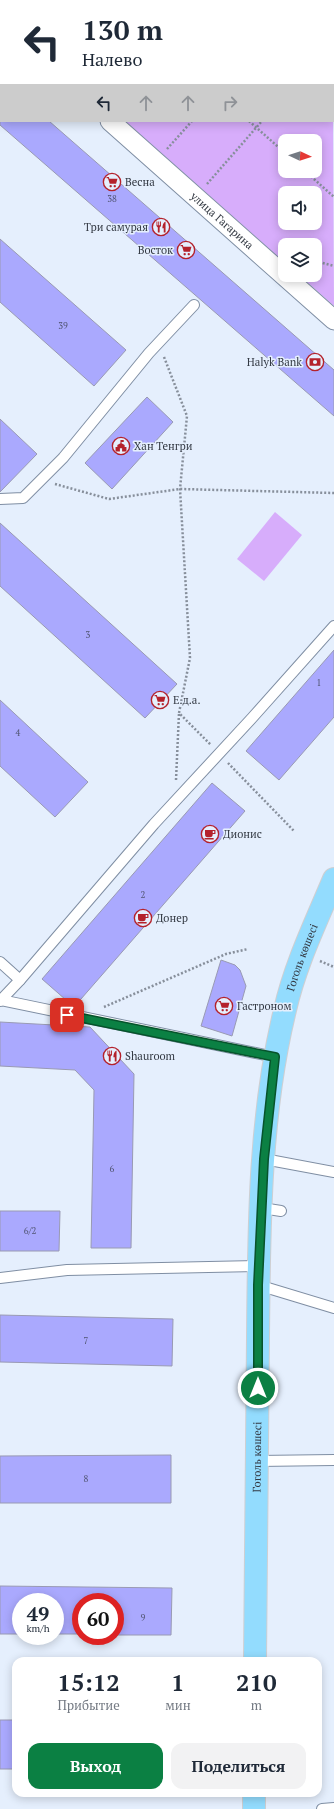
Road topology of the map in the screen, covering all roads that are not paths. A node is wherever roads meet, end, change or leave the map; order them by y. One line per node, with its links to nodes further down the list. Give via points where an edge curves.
1 (111, 122): 3 (street, улица Гагарина)
2 (194, 305): 4 (lane, via 158,343 63,458 23,498)
3 (334, 320)
4 (0, 499)
5 (334, 626): 8 (lane, via 176,801)
6 (334, 879): 10 (main road, Гоголь көшесі, via 296,973 285,1008)
7 (0, 962): 8 (lane)
8 (20, 980): 9 (lane)
9 (1, 1001): 10 (lane)
10 (275, 1057): 11 (main road, Гоголь көшесі)
11 (264, 1159): 12 (lane); 13 (main road, Гоголь көшесі, via 271,1209)
12 (334, 1172)
13 (259, 1275): 14 (lane, via 67,1270); 15 (lane); 19 (main road, Гоголь көшесі)
14 (0, 1278)
15 (334, 1308)
16 (334, 1454): 17 (lane)
17 (319, 1460): 18 (lane); 19 (lane)
18 (334, 1460)
19 (257, 1461): 20 (main road, Гоголь көшесі)
20 (255, 1657)
21 (254, 1797): 23 (main road)
22 (334, 1808): 24 (lane)
23 (254, 1809)
24 (322, 1809)

